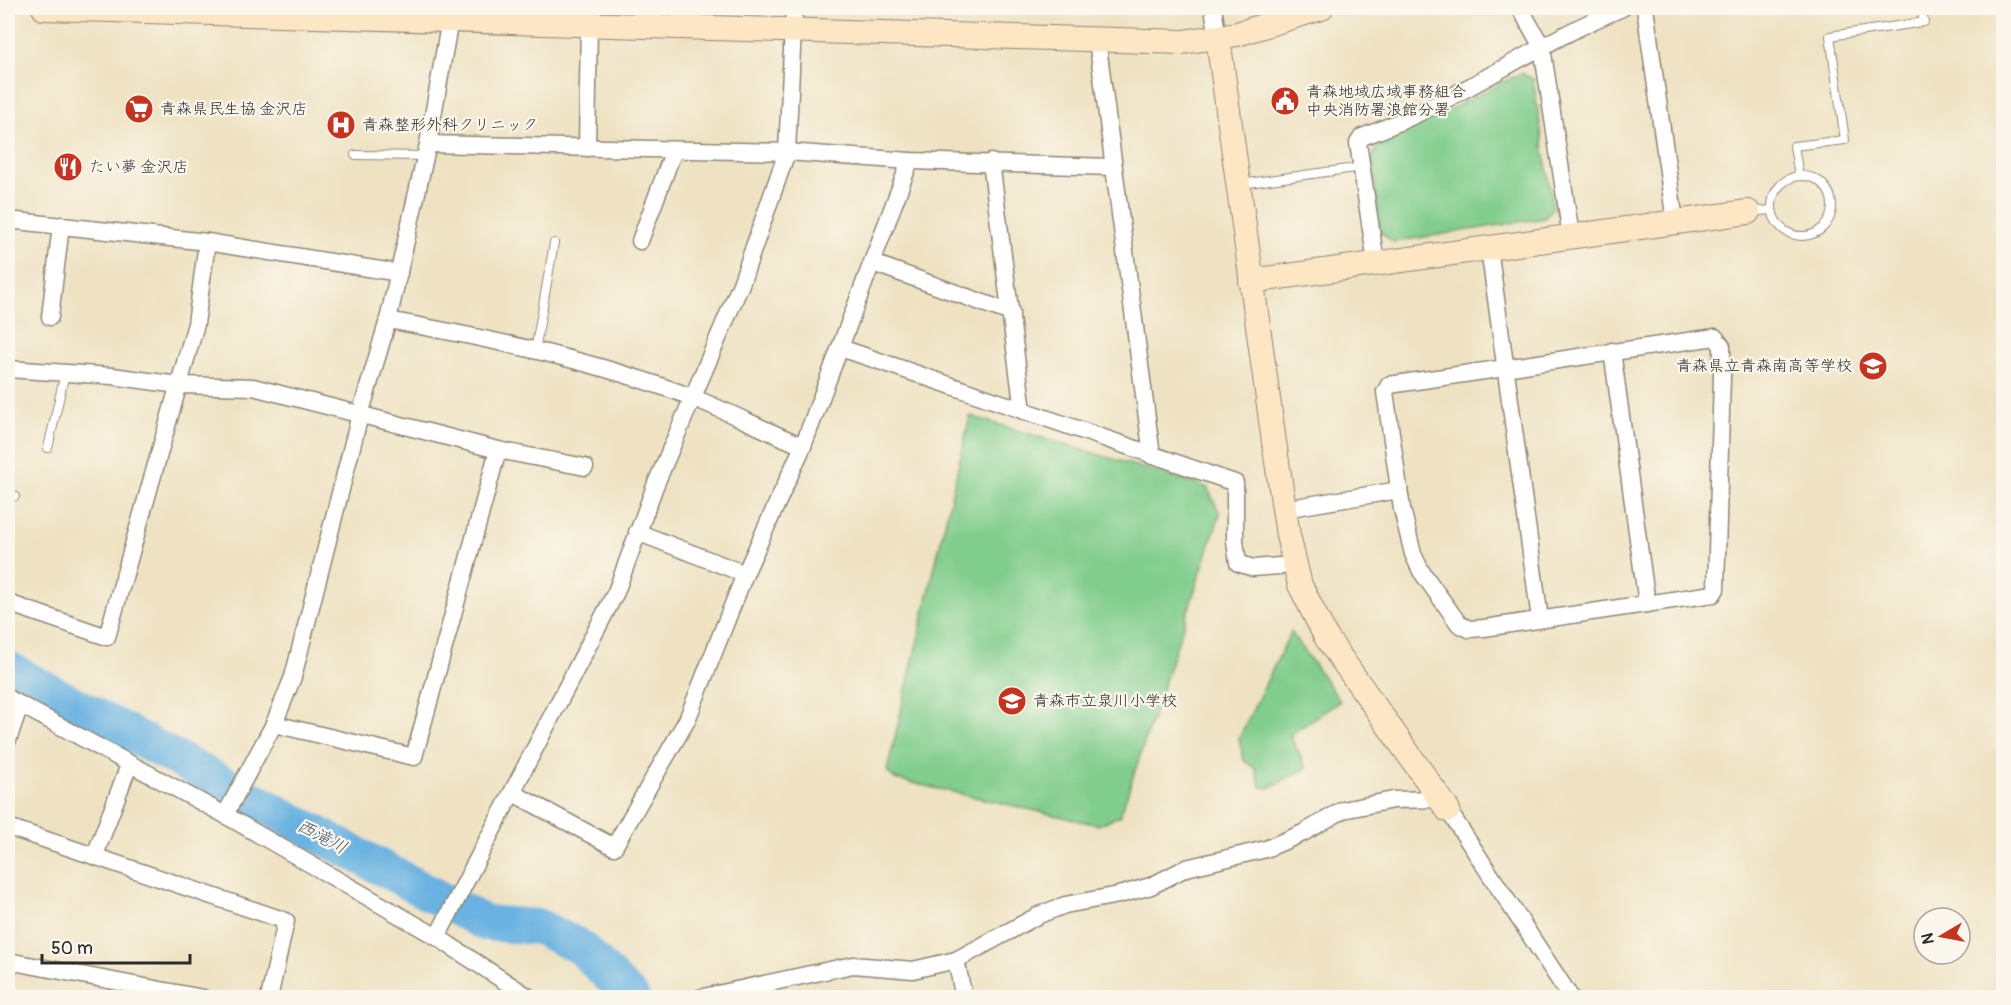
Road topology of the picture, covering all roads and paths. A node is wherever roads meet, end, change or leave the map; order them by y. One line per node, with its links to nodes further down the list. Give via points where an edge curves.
1 (44, 8): 8 (street)
2 (1213, 8): 12 (street)
3 (1321, 8): 12 (street)
4 (1520, 8): 14 (street)
5 (1622, 8): 14 (street)
6 (1645, 8): 28 (street)
7 (1922, 8): 24 (lane, via 1923,22 1830,36 1845,140 1794,146)
8 (451, 13): 11 (street); 16 (street)
9 (643, 16): 10 (street); 11 (street)
10 (793, 18): 13 (street); 18 (street)
11 (589, 23): 15 (street)
12 (1218, 38): 13 (street, via 1183,42); 25 (street)
13 (1097, 39): 22 (street)
14 (1542, 47): 23 (street, via 1458,96 1362,137 1358,143); 30 (street)
15 (587, 148): 16 (street); 17 (street)
16 (427, 150): 19 (lane); 37 (street)
17 (674, 150): 18 (street); 31 (street)
18 (787, 152): 20 (street); 49 (street, via 741,284)
19 (355, 155)
20 (910, 160): 21 (street); 35 (street)
21 (991, 162): 22 (street); 39 (street)
22 (1113, 167): 55 (street)
23 (1362, 167): 25 (lane); 36 (street)
24 (1799, 176): 26 (lane, via 1781,184 1772,201); 26 (lane, via 1817,180 1830,195 1831,215 1827,224 1810,235 1800,236 1781,228)
25 (1238, 185): 38 (street)
26 (1760, 211): 28 (street)
27 (8, 220): 29 (street)
28 (1675, 222): 30 (street)
29 (61, 225): 32 (street); 40 (street)
30 (1570, 236): 34 (street)
31 (640, 241)
32 (207, 242): 37 (street); 48 (street, via 196,324)
33 (554, 243): 44 (lane)
34 (1489, 248): 36 (street); 45 (street)
35 (873, 263): 39 (street); 42 (street)
36 (1376, 263): 38 (street)
37 (399, 273): 41 (street)
38 (1251, 281): 58 (street)
39 (1011, 313): 50 (street)
40 (50, 316)
41 (388, 320): 44 (street); 51 (street)
42 (841, 348): 50 (street); 52 (street)
43 (1612, 351): 45 (street); 63 (street); 63 (street, via 1715,337 1722,346 1716,590 1713,594)
44 (535, 352): 49 (street)
45 (1505, 367): 57 (street, via 1389,385 1385,392); 64 (street)
46 (8, 369): 47 (street)
47 (65, 373): 48 (street); 53 (lane)
48 (178, 385): 51 (street, via 253,387); 62 (street, via 107,637)
49 (694, 399): 52 (street); 59 (street)
50 (1023, 411): 55 (street)
51 (360, 415): 54 (street); 66 (street, via 293,677)
52 (803, 446): 61 (street)
53 (48, 448)
54 (498, 450): 56 (street); 66 (street, via 414,757)
55 (1152, 456): 60 (street, via 1235,483 1234,541 1238,562 1253,568)
56 (585, 467)
57 (1399, 490): 58 (street); 64 (street, via 1413,554 1458,624 1476,629)
58 (1284, 508): 60 (street)
59 (637, 532): 61 (street); 69 (street, via 616,592)
60 (1294, 565): 71 (street, via 1307,603 1326,637)
61 (746, 574): 69 (street, via 687,720 614,848)
62 (8, 603)
63 (1647, 604): 64 (street)
64 (1540, 619)
65 (14, 702): 67 (street); 68 (street)
66 (274, 724): 70 (street)
67 (8, 740)
68 (129, 765): 70 (street); 73 (street)
69 (513, 794): 74 (street)
70 (234, 801): 74 (street)
71 (1444, 805): 75 (street, via 1386,801 1343,810 1266,849 1186,868 1151,886 1119,895 1065,904); 82 (street)
72 (8, 827): 73 (street)
73 (95, 855): 78 (street, via 286,921)
74 (437, 937): 79 (street)
75 (956, 960): 80 (street, via 913,969 853,965); 81 (street)
76 (8, 961): 77 (street)
77 (203, 998)
78 (269, 998)
79 (530, 998)
80 (699, 998)
81 (964, 998)
82 (1571, 998)

